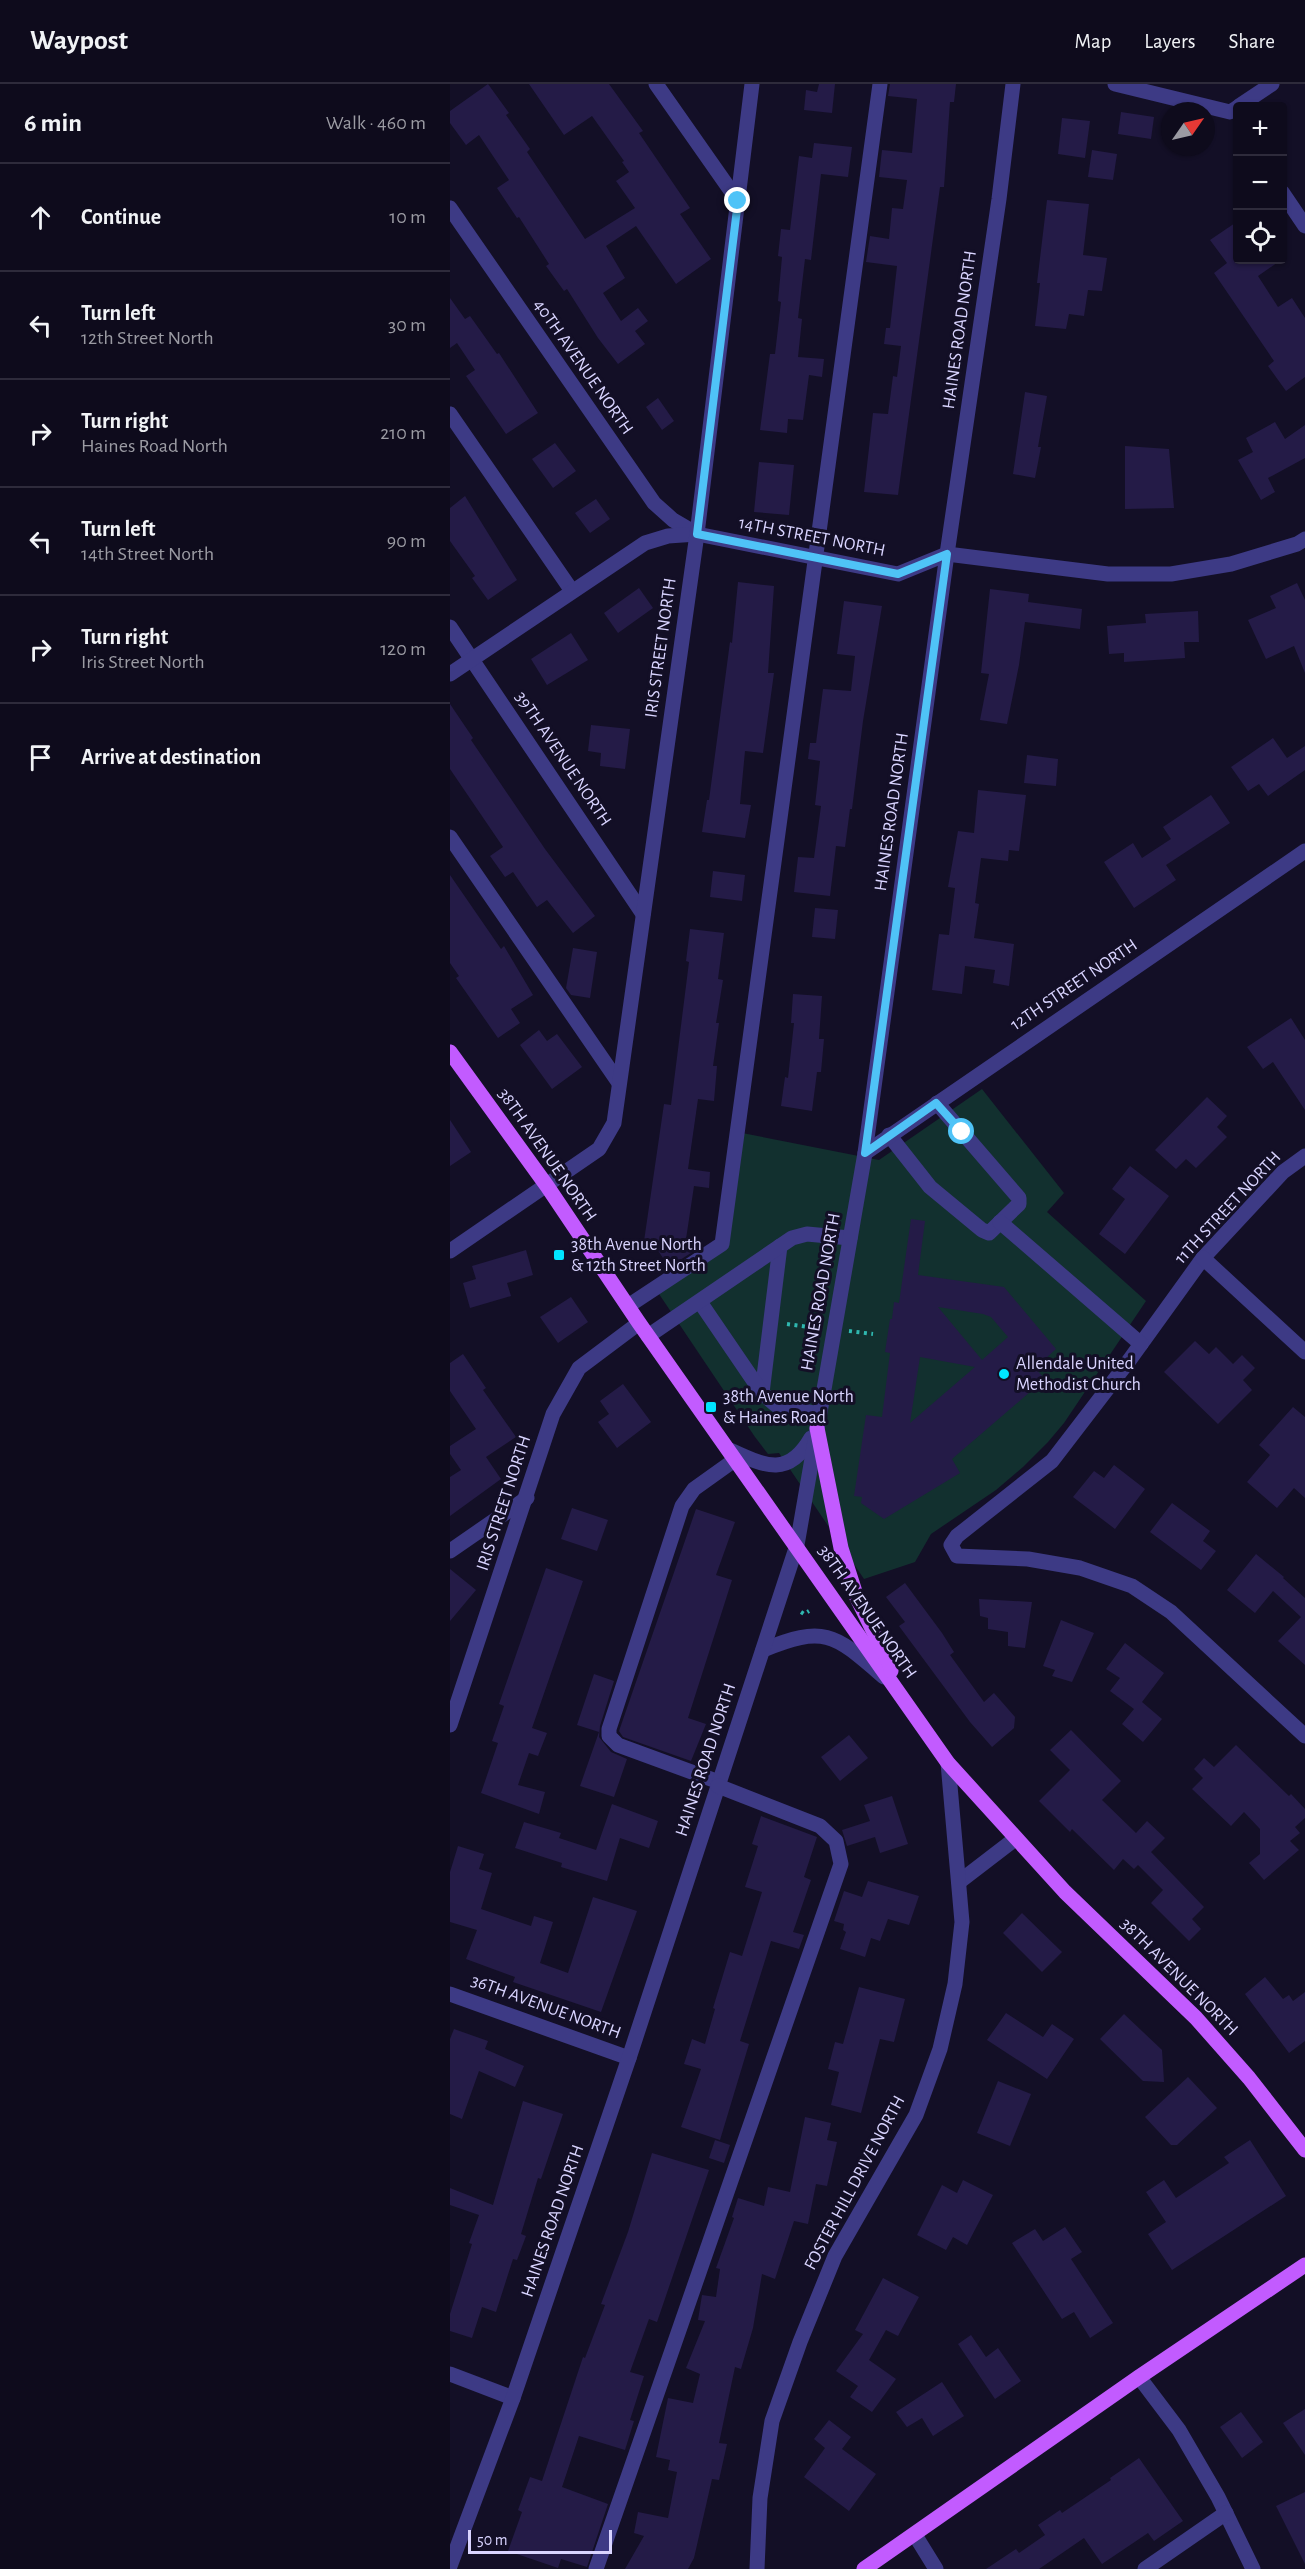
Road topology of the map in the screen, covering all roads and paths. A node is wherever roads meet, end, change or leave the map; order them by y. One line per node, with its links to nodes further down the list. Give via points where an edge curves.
1 (656, 84): 10 (street)
2 (752, 84): 10 (street, IRIS STREET NORTH)
3 (880, 84): 17 (street)
4 (1013, 84): 16 (street, HAINES ROAD NORTH)
5 (1114, 84): 8 (street)
6 (1272, 84): 7 (street)
7 (1250, 102)
8 (1233, 112)
9 (1287, 199): 12 (street)
10 (738, 201): 14 (street, IRIS STREET NORTH)
11 (450, 208): 14 (street, 40TH AVENUE NORTH, via 654,503)
12 (1305, 226)
13 (450, 414): 18 (street)
14 (697, 534): 17 (street, 14TH STREET NORTH); 18 (street, 14TH STREET NORTH, via 645,543); 24 (street, IRIS STREET NORTH)
15 (1305, 539): 16 (street, 14TH STREET NORTH, via 1231,564 1171,574 1108,574)
16 (947, 554): 17 (street, 14TH STREET NORTH, via 898,574); 29 (street, HAINES ROAD NORTH)
17 (816, 558): 38 (street, via 722,1244)
18 (572, 591): 20 (street, 14TH STREET NORTH)
19 (450, 627): 20 (street, 39TH AVENUE NORTH)
20 (472, 659): 21 (street, 14TH STREET NORTH); 24 (street, 39TH AVENUE NORTH)
21 (450, 674)
22 (450, 837): 26 (street)
23 (1305, 851): 27 (street, 12TH STREET NORTH)
24 (643, 914): 26 (street, IRIS STREET NORTH)
25 (450, 1052): 31 (main road, 38TH AVENUE NORTH)
26 (619, 1083): 31 (street, IRIS STREET NORTH, via 614,1123 599,1149)
27 (936, 1103): 28 (street, 12TH STREET NORTH); 32 (street, via 1019,1198 1019,1204)
28 (889, 1135): 29 (street, 12TH STREET NORTH); 32 (street, via 922,1178 986,1233)
29 (865, 1153): 33 (street, HAINES ROAD NORTH)
30 (1305, 1156): 36 (street, 11TH STREET NORTH, via 1284,1172)
31 (547, 1186): 35 (street); 38 (main road, 38TH AVENUE NORTH)
32 (1000, 1222): 44 (street)
33 (850, 1238): 34 (street, IRIS STREET NORTH, via 807,1234); 47 (street, HAINES ROAD NORTH)
34 (780, 1246): 37 (street, IRIS STREET NORTH); 39 (street)
35 (450, 1251)
36 (1203, 1258): 44 (street, 11TH STREET NORTH); 45 (street)
37 (700, 1302): 41 (street, IRIS STREET NORTH); 46 (street)
38 (628, 1306): 41 (main road, 38TH AVENUE NORTH)
39 (771, 1321): 40 (path); 46 (street)
40 (816, 1328)
41 (644, 1330): 48 (main road, 38TH AVENUE NORTH); 49 (street, IRIS STREET NORTH, via 579,1368 553,1414)
42 (846, 1330): 43 (path)
43 (873, 1334)
44 (1141, 1344): 57 (street, 11TH STREET NORTH, via 1052,1461 957,1536 951,1545 957,1556 1028,1559 1070,1566 1132,1586 1172,1612)
45 (1305, 1352)
46 (762, 1393): 47 (street, via 776,1405)
47 (818, 1421): 48 (street, via 802,1454 789,1462 771,1466); 50 (street, HAINES ROAD NORTH); 55 (main road, via 841,1548 857,1598 890,1665)
48 (733, 1455): 50 (main road, 38TH AVENUE NORTH); 59 (street, via 694,1489 682,1506 609,1729 609,1736 618,1745)
49 (527, 1498): 51 (street); 56 (street, IRIS STREET NORTH)
50 (797, 1545): 54 (street, HAINES ROAD NORTH); 55 (main road, 38TH AVENUE NORTH)
51 (450, 1551)
52 (801, 1611): 53 (path)
53 (809, 1611)
54 (763, 1650): 55 (street, via 794,1637 820,1634 847,1645); 59 (street, HAINES ROAD NORTH)
55 (892, 1683): 58 (main road, 38TH AVENUE NORTH)
56 (450, 1725)
57 (1305, 1736)
58 (948, 1763): 60 (main road, 38TH AVENUE NORTH); 61 (street, FOSTER HILL DRIVE NORTH)
59 (718, 1784): 63 (street, HAINES ROAD NORTH); 72 (street, via 820,1826 836,1841 841,1864)
60 (1016, 1839): 61 (street); 64 (main road, 38TH AVENUE NORTH, via 1065,1892 1196,2018)
61 (959, 1882): 73 (street, FOSTER HILL DRIVE NORTH, via 962,1922 940,2049 916,2115 835,2256 776,2410 760,2498)
62 (450, 1994): 63 (street, 36TH AVENUE NORTH)
63 (629, 2058): 68 (street, HAINES ROAD NORTH)
64 (1305, 2150)
65 (1305, 2265): 67 (main road)
66 (450, 2374): 68 (street)
67 (1139, 2377): 69 (street, via 1179,2430); 70 (main road)
68 (513, 2398): 71 (street, HAINES ROAD NORTH)
69 (1226, 2513): 76 (street); 77 (street)
70 (915, 2535): 74 (main road); 75 (street)
71 (450, 2566)
72 (596, 2569)
73 (757, 2569)
74 (864, 2569)
75 (936, 2569)
76 (1144, 2569)
77 (1253, 2569)

